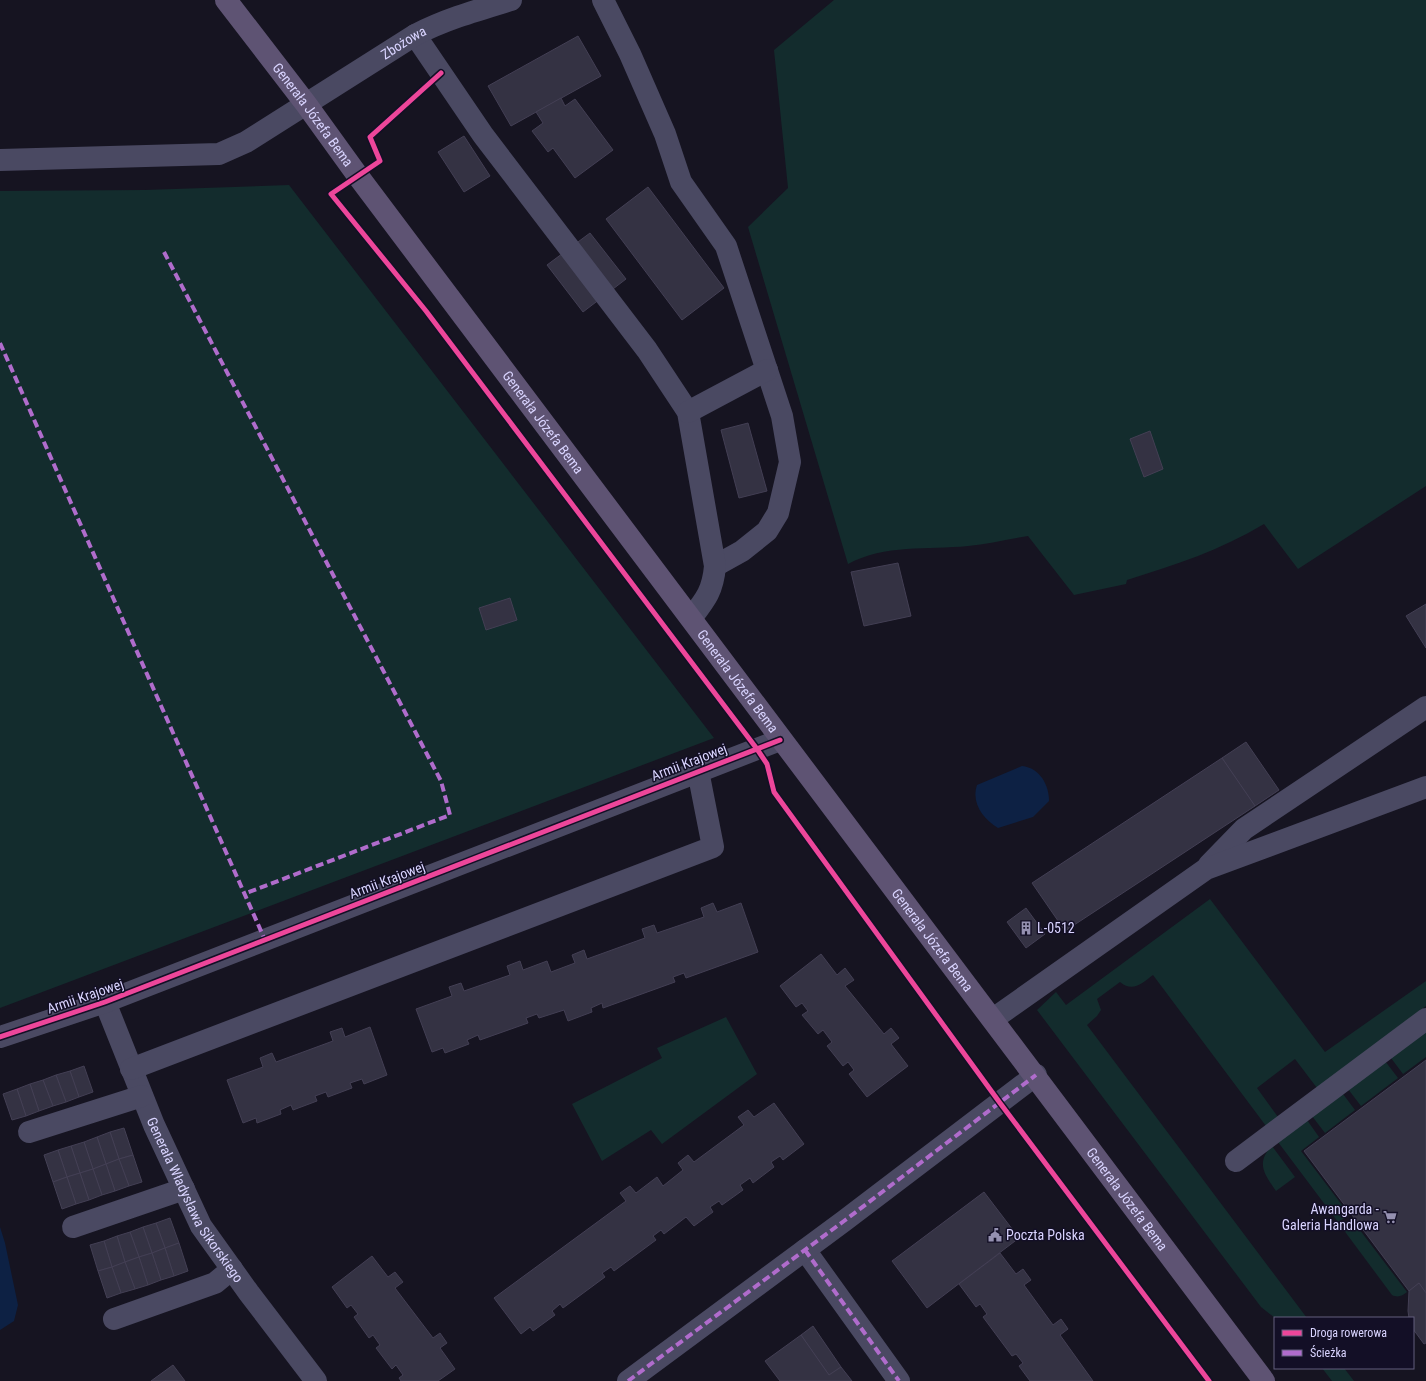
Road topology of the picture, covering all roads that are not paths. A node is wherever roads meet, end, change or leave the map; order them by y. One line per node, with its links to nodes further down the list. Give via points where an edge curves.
1 (226, 0): 5 (main road, Generała Józefa Bema)
2 (511, 0): 4 (street, Zbożowa, via 450,19)
3 (603, 0): 7 (street, via 665,134 681,182 726,246)
4 (415, 35): 5 (street, Zbożowa); 8 (street, via 483,135 647,350)
5 (306, 104): 6 (street, Zbożowa, via 246,142 220,154); 10 (main road, Generała Józefa Bema)
6 (0, 160)
7 (766, 370): 8 (street); 9 (street, via 782,416 790,462 778,513 767,532 742,551)
8 (688, 412): 9 (street)
9 (715, 566): 10 (street, via 714,582 709,594)
10 (692, 617): 12 (main road, Generała Józefa Bema)
11 (1426, 708): 15 (street, via 1244,829)
12 (780, 740): 13 (street, Armii Krajowej); 17 (main road, Generała Józefa Bema)
13 (698, 771): 16 (street, Armii Krajowej); 20 (street, via 713,847)
14 (1426, 787): 15 (street)
15 (1206, 869): 17 (street)
16 (105, 1002): 19 (street, Armii Krajowej); 20 (street, Generała Władysława Sikorskiego)
17 (993, 1019): 21 (main road, Generała Józefa Bema)
18 (1426, 1019): 24 (street)
19 (0, 1037)
20 (131, 1069): 22 (street, Generała Władysława Sikorskiego)
21 (1036, 1075): 27 (street); 33 (main road, Generała Józefa Bema)
22 (142, 1096): 23 (street); 25 (street, Generała Władysława Sikorskiego)
23 (29, 1132)
24 (1236, 1161)
25 (184, 1189): 26 (street); 28 (street, Generała Władysława Sikorskiego, via 201,1226)
26 (73, 1227)
27 (805, 1250): 31 (street); 32 (street)
28 (232, 1269): 29 (street, via 215,1283); 30 (street, Generała Władysława Sikorskiego)
29 (114, 1319)
30 (316, 1381)
31 (628, 1381)
32 (899, 1381)
33 (1264, 1381)

